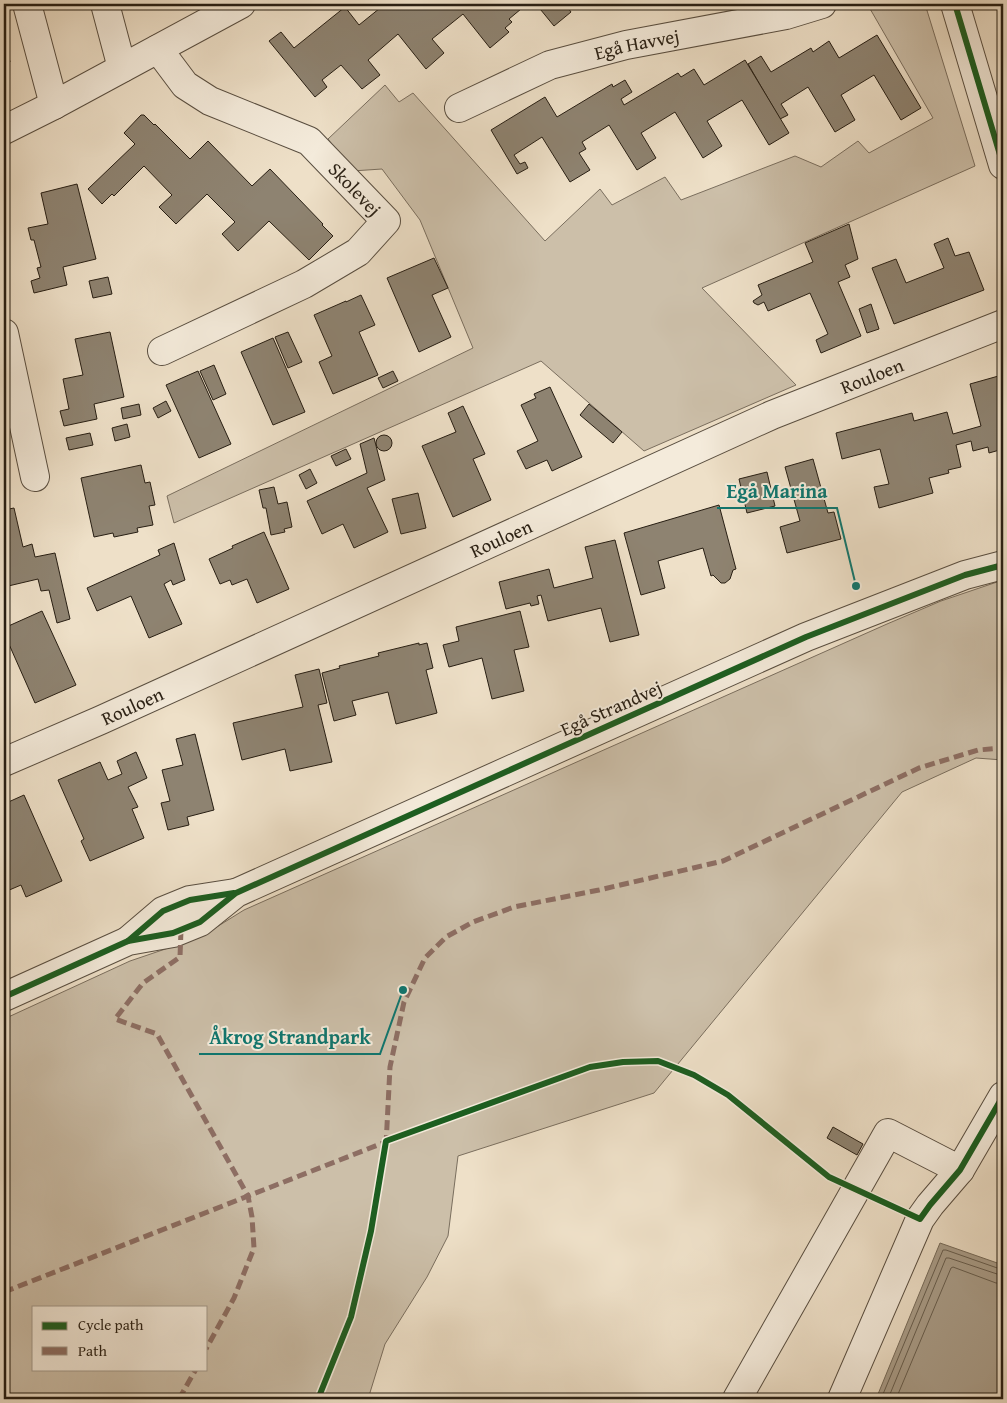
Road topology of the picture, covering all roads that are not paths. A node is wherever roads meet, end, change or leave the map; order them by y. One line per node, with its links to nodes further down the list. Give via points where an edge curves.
1 (27, 4): 8 (street)
2 (105, 4): 7 (street)
3 (240, 4): 6 (street)
4 (822, 4): 9 (street, Egå Havvej, via 786,15 626,45 550,65)
5 (955, 4): 11 (street)
6 (158, 49): 7 (street); 14 (street, Skolevej, via 185,85 210,101 309,141 386,221 358,252 304,284)
7 (122, 68): 8 (street)
8 (54, 105): 10 (street)
9 (460, 108)
10 (4, 130)
11 (1003, 165)
12 (1003, 324): 19 (street, Rouloen, via 772,414)
13 (4, 333): 15 (street)
14 (162, 351)
15 (35, 477)
16 (1003, 547): 18 (street, Egå Strandvej)
17 (1003, 566): 18 (street, Egå Strandvej)
18 (965, 575): 20 (street, Egå Strandvej, via 806,637 236,893 200,922 173,933 128,941)
19 (4, 762)
20 (4, 996)
21 (1003, 1096): 22 (street)
22 (960, 1170): 23 (street, via 888,1133); 24 (street, via 920,1219)
23 (737, 1399)
24 (842, 1399)

